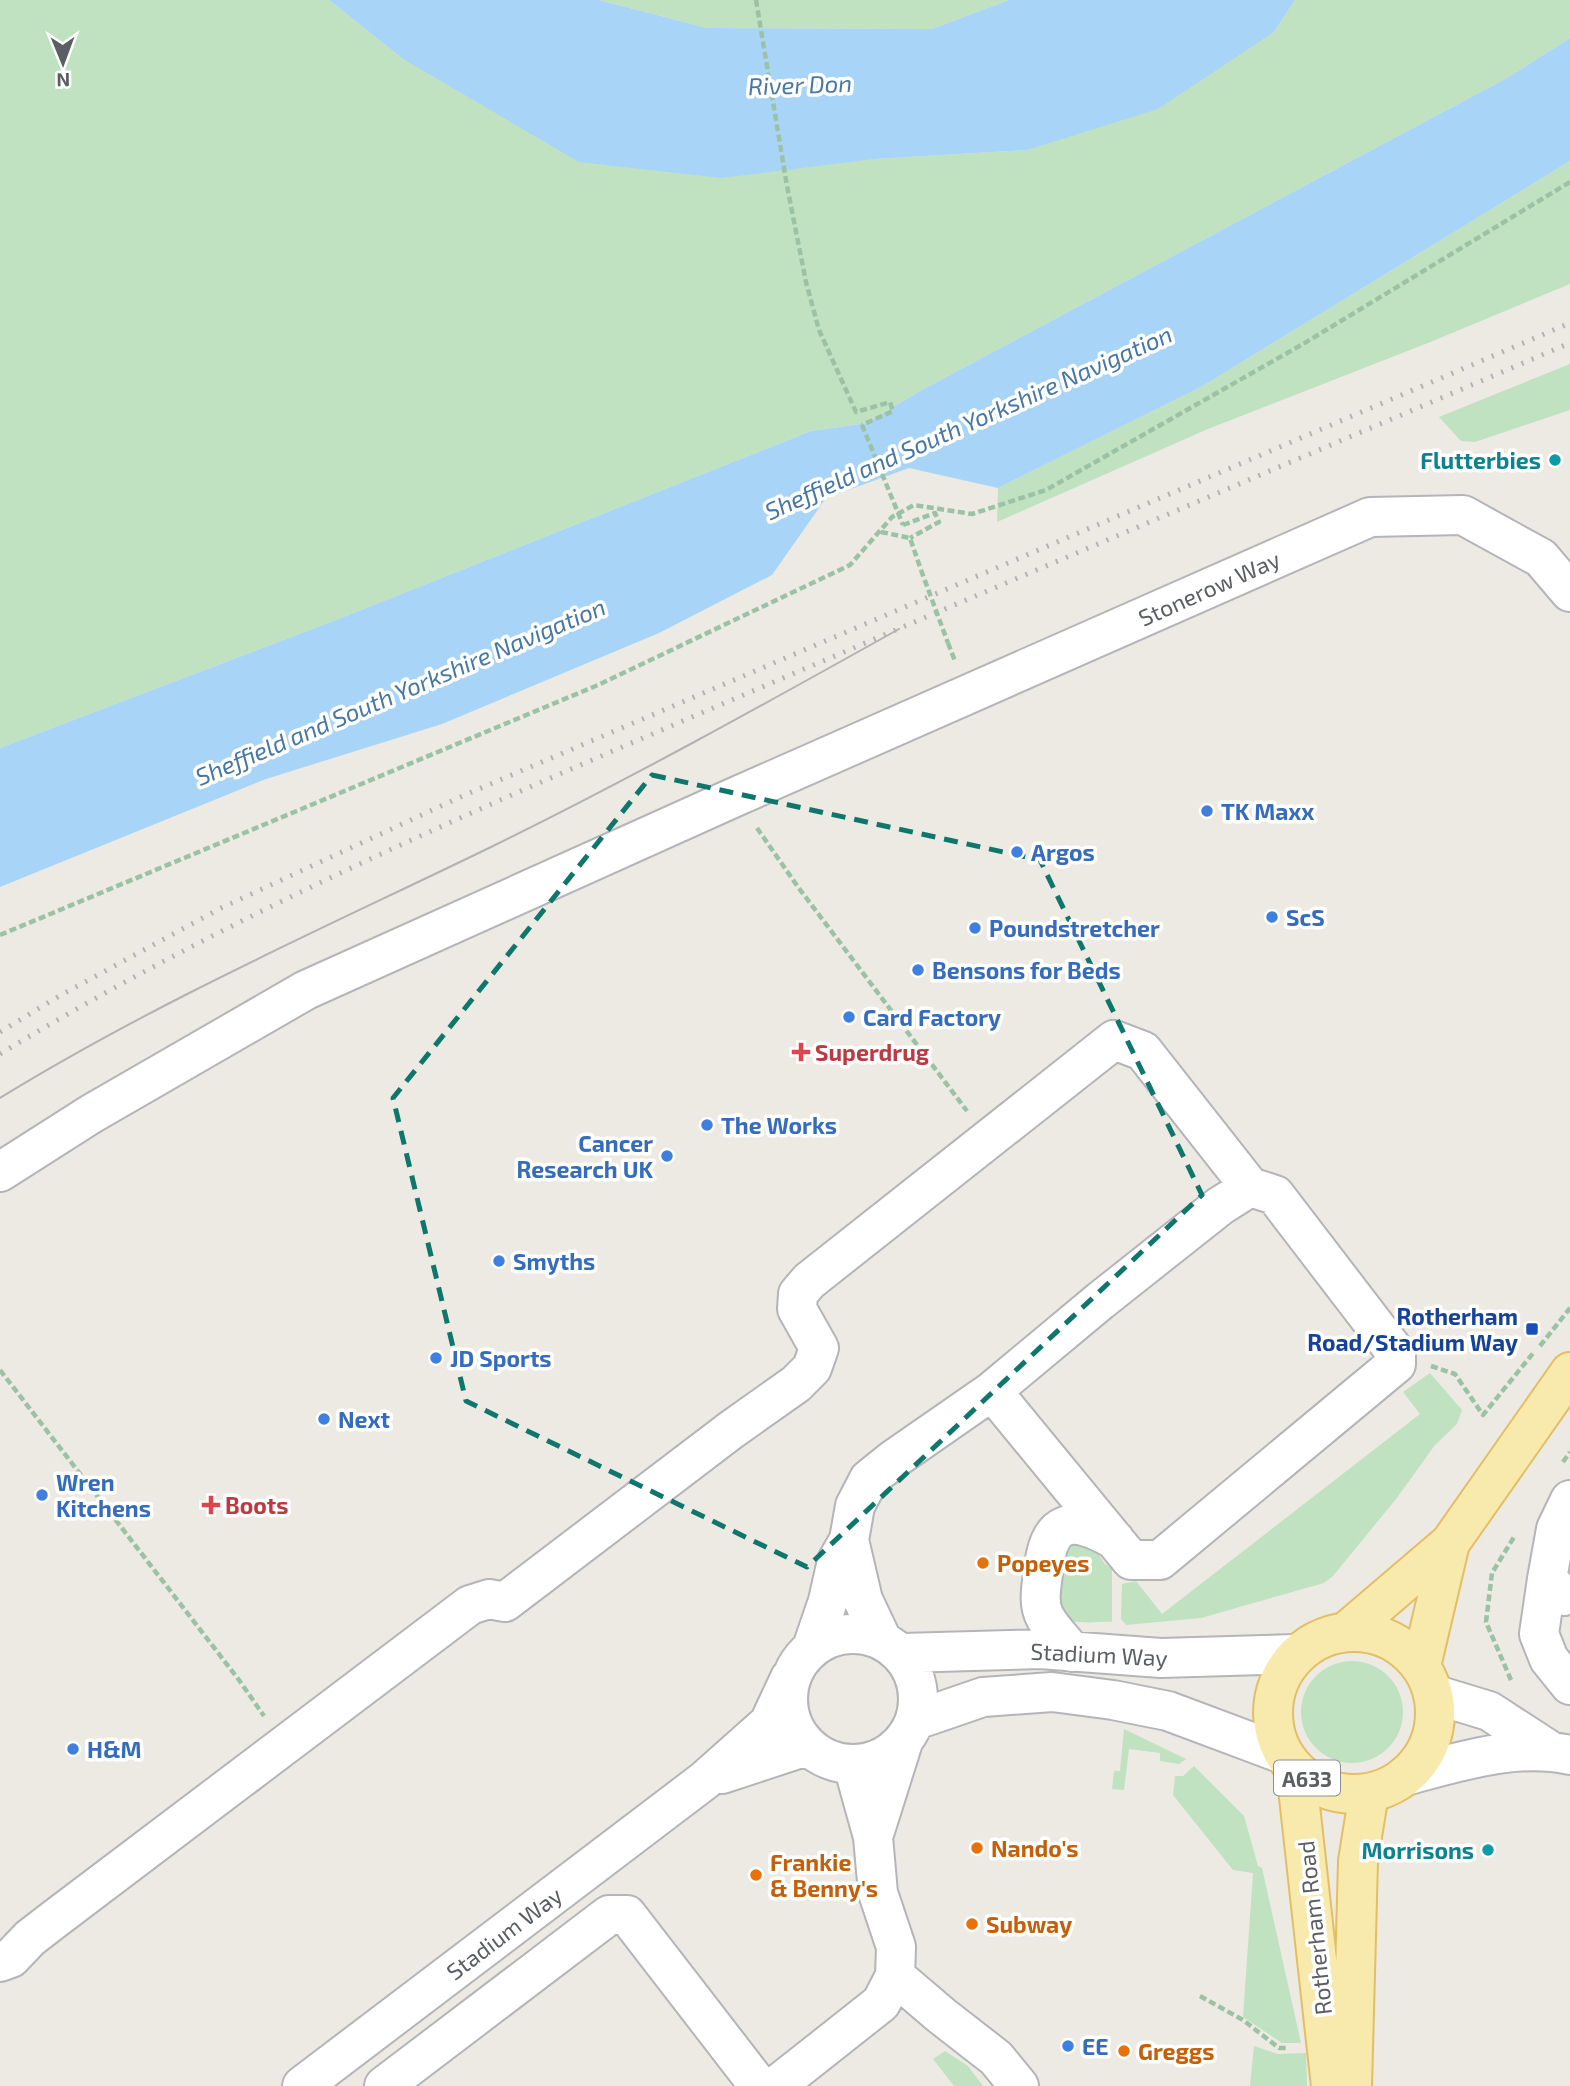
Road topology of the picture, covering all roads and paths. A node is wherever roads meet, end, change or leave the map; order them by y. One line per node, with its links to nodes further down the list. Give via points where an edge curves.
1 (756, 0): 4 (path, bridge, via 787,186 819,330 856,412 890,402 893,411 862,425 903,525 934,513 939,522)
2 (1570, 181): 3 (path, via 1303,344 1046,489 972,514 914,505 892,517)
3 (881, 532): 4 (path); 8 (path, via 850,565 598,685)
4 (910, 538): 6 (path, bridge)
5 (1570, 592): 7 (lane, Stonerow Way, via 1541,558 1463,515 1370,517)
6 (948, 643)
7 (735, 797): 9 (path); 10 (lane, Stonerow Way, via 306,990)
8 (0, 935)
9 (989, 1139): 11 (lane, via 1114,1040 1143,1051); 31 (lane, via 798,1294 797,1310 819,1348 812,1368 796,1384 505,1602 489,1599 470,1605)
10 (0, 1172)
11 (1235, 1196): 13 (lane, via 1275,1195); 16 (lane)
12 (1570, 1308): 13 (path, via 1483,1415 1455,1374)
13 (1396, 1353): 19 (lane, via 1396,1364 1160,1560 1131,1560)
14 (0, 1370): 31 (path)
15 (1570, 1373): 20 (main road, Rotherham Road / A633)
16 (992, 1391): 18 (lane, via 869,1479 855,1506); 19 (lane)
17 (1570, 1500): 21 (lane, via 1556,1529)
18 (849, 1540): 23 (lane, via 837,1561); 24 (lane, via 863,1600)
19 (1115, 1540): 25 (lane, via 1079,1524 1056,1530 1050,1542 1040,1602 1045,1618)
20 (1450, 1543): 22 (main road, Rotherham Road / A633); 28 (main road, Rotherham Road / A633)
21 (1558, 1588): 29 (lane, via 1539,1634 1549,1659)
22 (1347, 1631): 26 (main road, Rotherham Road / A633, via 1328,1634); 28 (main road, Rotherham Road / A633, via 1375,1634 1401,1646)
23 (813, 1645): 24 (lane, via 846,1632); 27 (lane)
24 (892, 1646): 25 (lane, Stadium Way); 30 (lane, via 918,1682)
25 (1072, 1652): 26 (lane, Stadium Way, via 1161,1658)
26 (1296, 1654): 34 (main road, Rotherham Road / A633, via 1280,1676 1272,1702 1273,1729)
27 (790, 1678): 32 (lane, via 790,1720); 37 (lane, Stadium Way, via 769,1723)
28 (1427, 1680): 33 (lane); 36 (main road, Rotherham Road / A633, via 1435,1717 1431,1739)
29 (1570, 1685)
30 (910, 1731): 34 (lane, Stadium Way, via 983,1697 1052,1692 1168,1711); 35 (lane, via 884,1757); 39 (lane)
31 (285, 1745): 40 (lane, via 30,1938 12,1958)
32 (807, 1746): 35 (lane, via 823,1758); 37 (lane, Stadium Way)
33 (1559, 1753): 36 (lane, via 1485,1755)
34 (1289, 1762): 38 (main road, Rotherham Road / A633, via 1318,1786 1343,1794); 43 (main road, Rotherham Road / A633)
35 (853, 1765): 39 (lane)
36 (1405, 1776): 38 (main road, Rotherham Road / A633)
37 (705, 1780): 44 (lane, Stadium Way)
38 (1369, 1793): 50 (main road, Rotherham Road / A633, via 1358,1861)
39 (873, 1836): 41 (lane, via 878,1893 896,1947)
40 (0, 1962)
41 (895, 1976): 47 (lane, via 881,2003); 48 (lane, via 996,2058)
42 (1200, 1996): 43 (path, via 1243,2020 1279,2048)
43 (1326, 2047): 49 (main road, Rotherham Road / A633)
44 (302, 2086)
45 (384, 2086): 46 (lane, via 609,1916 626,1915)
46 (759, 2086)
47 (776, 2086)
48 (1019, 2086)
49 (1331, 2086)
50 (1352, 2086)

